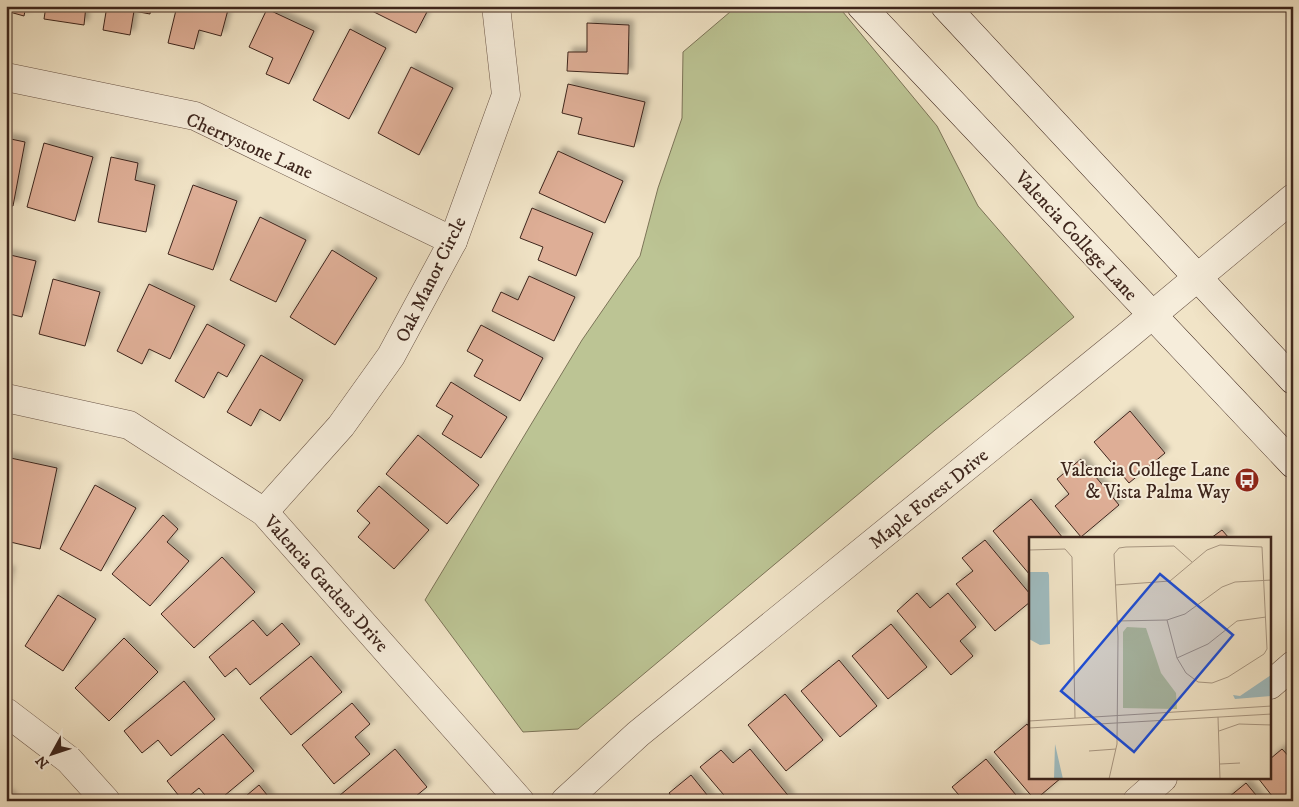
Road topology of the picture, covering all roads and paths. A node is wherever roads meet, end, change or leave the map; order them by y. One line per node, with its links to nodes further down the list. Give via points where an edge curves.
1 (496, 6): 6 (street, Oak Manor Circle, via 506,95)
2 (861, 6): 8 (street, Valencia College Lane)
3 (945, 6): 7 (street)
4 (6, 77): 6 (street, Cherrystone Lane, via 195,116)
5 (1293, 198): 7 (street, Maple Forest Drive)
6 (454, 241): 12 (street, Oak Manor Circle, via 391,356 341,426)
7 (1198, 277): 8 (street, Maple Forest Drive); 9 (street)
8 (1152, 315): 11 (street, Valencia College Lane); 19 (street, Maple Forest Drive, via 638,734)
9 (1293, 380)
10 (6, 398): 12 (street, Valencia Gardens Drive, via 129,425)
11 (1293, 464)
12 (264, 512): 18 (street, Valencia Gardens Drive)
13 (1293, 665): 14 (street)
14 (1272, 683)
15 (6, 712): 17 (street, via 69,760)
16 (1161, 780): 20 (street)
17 (106, 801)
18 (520, 801)
19 (565, 801)
20 (1137, 801)

